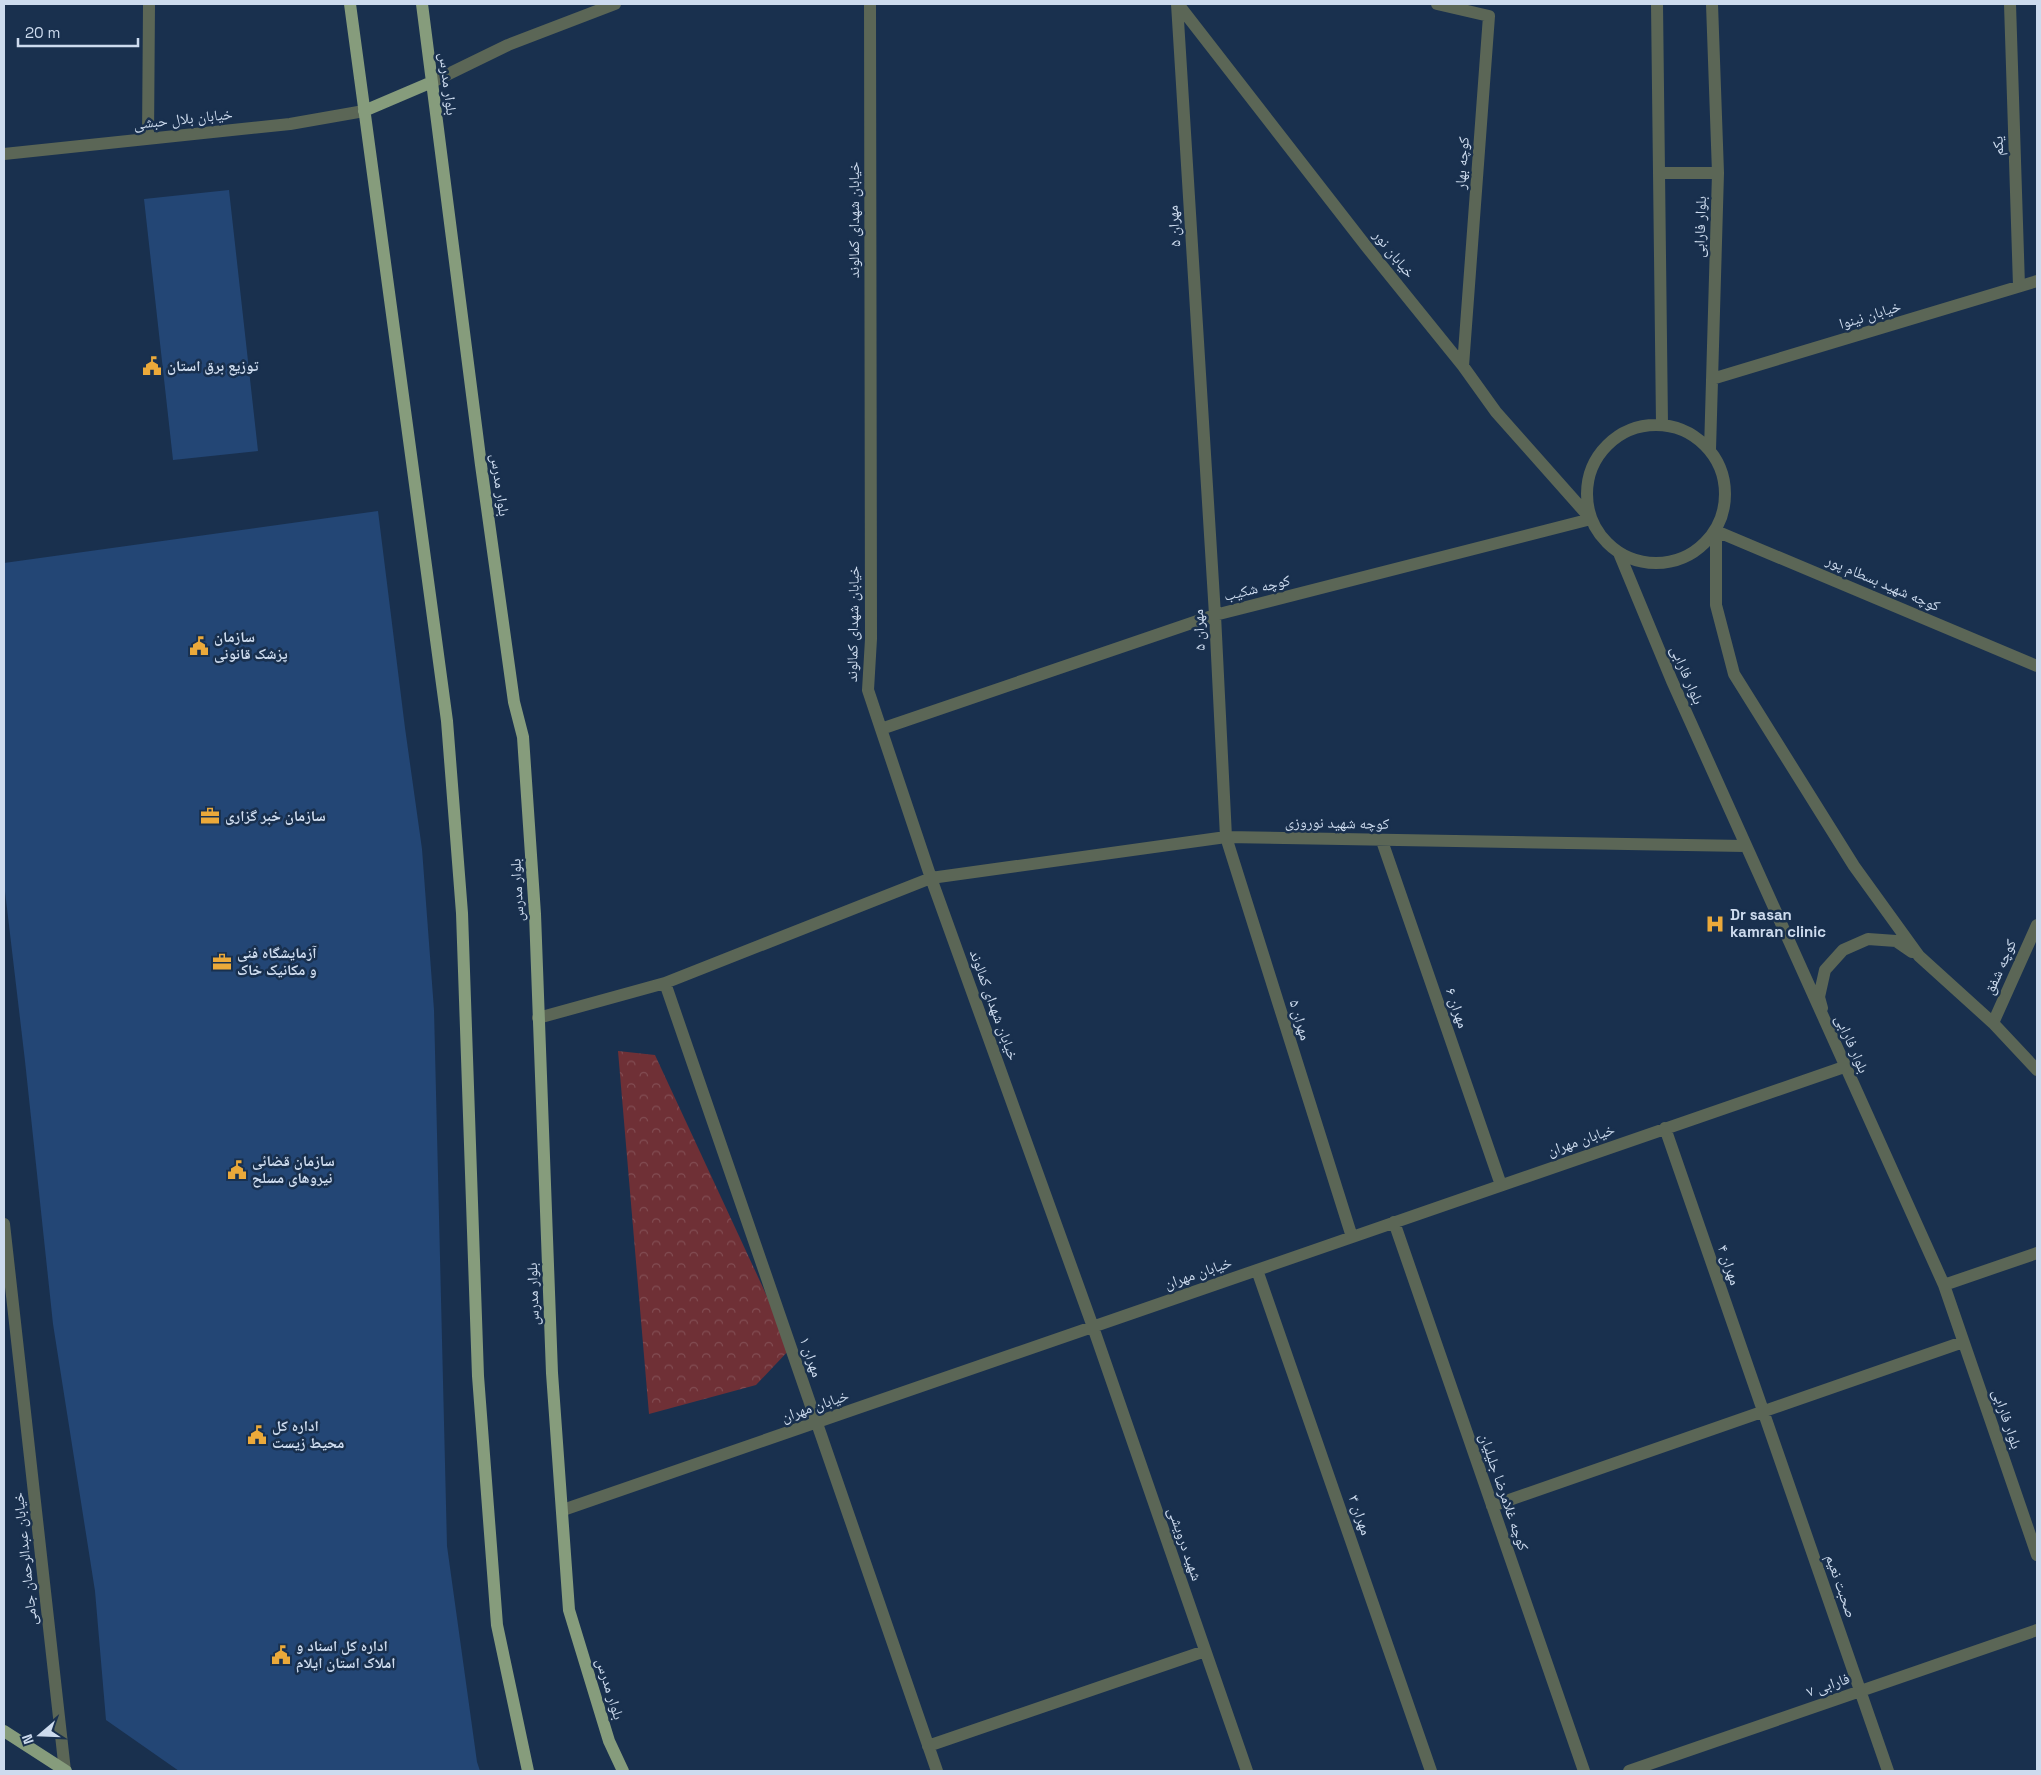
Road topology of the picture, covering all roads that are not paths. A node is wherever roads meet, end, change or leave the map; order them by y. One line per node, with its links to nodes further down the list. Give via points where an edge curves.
1 (149, 4): 13 (street)
2 (350, 4): 12 (main road)
3 (422, 4): 11 (main road, بلوار مدرس)
4 (615, 4): 11 (street, via 508,45)
5 (870, 4): 28 (street, خیابان شهدای کمالوند, via 871,640 868,690)
6 (1177, 4): 19 (street, خیابان نور); 26 (street, مهران ۵)
7 (1437, 4): 19 (street, کوچه بهار, via 1489,16)
8 (1657, 4): 16 (street)
9 (1712, 4): 15 (street, بلوار فارابی)
10 (2010, 4): 18 (street, یکم)
11 (432, 82): 12 (main road); 36 (main road, بلوار مدرس, via 481,465 514,702 523,737 535,914)
12 (364, 111): 13 (street, خیابان بلال حبشی, via 290,124); 62 (main road, via 447,721 462,913 478,1376 496,1625)
13 (148, 139): 14 (street, خیابان بلال حبشی)
14 (4, 154)
15 (1718, 173): 16 (street); 20 (street, بلوار فارابی)
16 (1659, 174): 21 (street)
17 (2037, 281): 18 (street, خیابان نینوا)
18 (2019, 286): 20 (street, خیابان نینوا)
19 (1464, 366): 23 (street, خیابان نور, via 1496,412)
20 (1712, 379): 22 (street, بلوار فارابی)
21 (1662, 424): 22 (street, via 1680,428 1697,437); 23 (street, via 1639,426 1617,436 1600,452 1590,473 1586,496)
22 (1710, 450): 24 (street, via 1721,469 1726,490 1724,511)
23 (1591, 519): 25 (street, via 1603,538); 26 (street, کوچه شکیب)
24 (1716, 531): 25 (street, via 1701,548 1682,559 1662,564 1640,562); 27 (street, کوچه شهید بسطام پور); 34 (street, via 1716,605 1734,674 1854,866)
25 (1619, 553): 31 (street, بلوار فارابی)
26 (1215, 615): 28 (street, کوچه شکیب); 29 (street, مهران ۵)
27 (2037, 666)
28 (881, 730): 32 (street, خیابان شهدای کمالوند)
29 (1226, 837): 30 (street, کوچه شهید نوروزی); 32 (street, کوچه شهید نوروزی); 45 (street, مهران ۵)
30 (1382, 841): 31 (street, کوچه شهید نوروزی); 42 (street, مهران ۶)
31 (1745, 846): 38 (street, بلوار فارابی)
32 (931, 878): 35 (street, کوچه شهید نوروزی); 49 (street, خیابان شهدای کمالوند)
33 (2037, 924): 37 (street, کوچه شفق)
34 (1919, 956): 37 (street); 38 (street, via 1896,941 1868,939 1843,950 1825,970 1819,997)
35 (665, 983): 36 (street, کوچه شهید نوروزی); 52 (street, مهران ۱)
36 (538, 1018): 54 (main road, بلوار مدرس, via 552,1373)
37 (1993, 1023): 40 (street)
38 (1826, 1024): 39 (street, بلوار فارابی)
39 (1844, 1067): 41 (street, خیابان مهران); 48 (street, بلوار فارابی)
40 (2037, 1070)
41 (1665, 1128): 42 (street, خیابان مهران); 51 (street, مهران ۴)
42 (1501, 1185): 43 (street, خیابان مهران)
43 (1394, 1222): 45 (street, خیابان مهران); 53 (street, کوچه غلامرضا جلیلیان)
44 (4, 1224): 61 (street, خیابان عبدالرحمان جامی)
45 (1352, 1237): 47 (street, خیابان مهران)
46 (2037, 1253): 48 (street)
47 (1258, 1270): 49 (street, خیابان مهران); 66 (street, مهران ۳)
48 (1944, 1285): 50 (street, بلوار فارابی)
49 (1093, 1326): 52 (street, خیابان مهران); 57 (street, شهید درویشی)
50 (1963, 1342): 51 (street); 55 (street, بلوار فارابی)
51 (1763, 1412): 53 (street); 58 (street, صحبت نعیم)
52 (817, 1422): 54 (street, خیابان مهران); 60 (street, مهران ۱)
53 (1492, 1506): 67 (street, کوچه غلامرضا جلیلیان)
54 (563, 1510): 63 (main road, بلوار مدرس, via 569,1610 609,1741)
55 (2037, 1555)
56 (2037, 1630): 58 (street, فارابی ۷)
57 (1205, 1650): 60 (street); 65 (street, شهید درویشی)
58 (1860, 1691): 68 (street, فارابی ۷); 69 (street, صحبت نعیم)
59 (4, 1731): 61 (main road)
60 (928, 1746): 64 (street, مهران ۱)
61 (66, 1771)
62 (528, 1771)
63 (623, 1771)
64 (937, 1771)
65 (1247, 1771)
66 (1431, 1771)
67 (1584, 1771)
68 (1629, 1771)
69 (1888, 1771)

